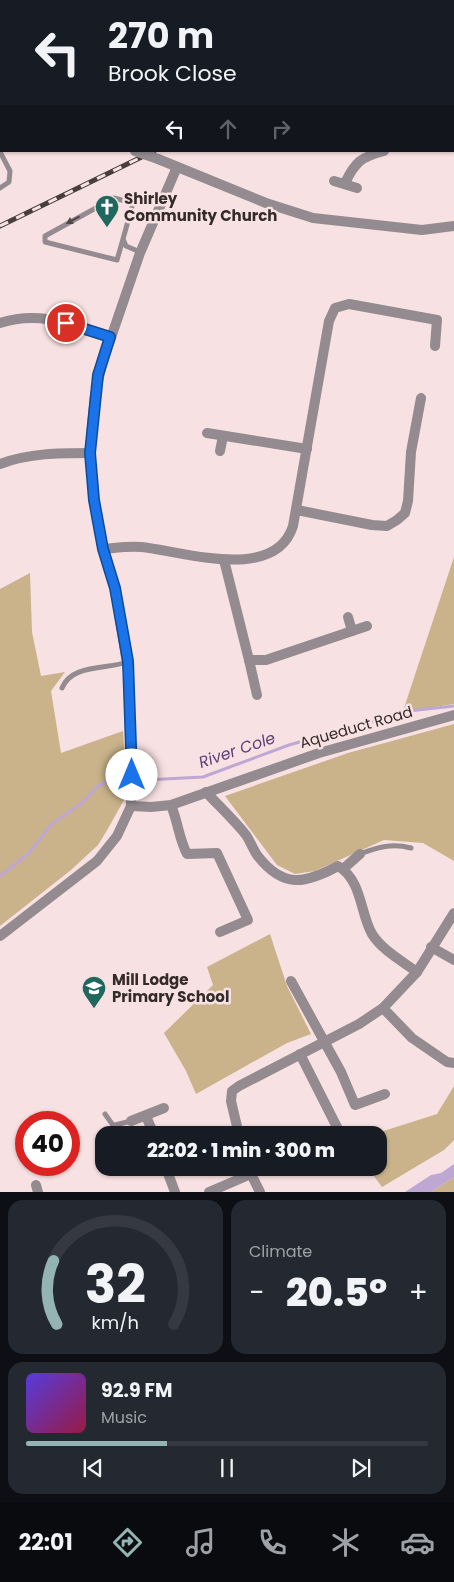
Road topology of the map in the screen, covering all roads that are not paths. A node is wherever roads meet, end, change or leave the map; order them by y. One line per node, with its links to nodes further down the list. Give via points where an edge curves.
1 (0, 152): 7 (lane, via 10,171 9,182)
2 (138, 152): 4 (street, bridge)
3 (380, 152): 6 (street, via 366,156 352,167)
4 (177, 167): 9 (street, via 313,218 422,230); 11 (street)
5 (334, 181): 6 (street)
6 (345, 183): 8 (street)
7 (0, 188)
8 (356, 188)
9 (454, 226)
10 (123, 240): 10 (lane, one-way to 10, via 133,203 114,198 45,236 45,242 117,260); 11 (lane, via 126,246)
11 (140, 253): 13 (street)
12 (0, 324): 13 (street, via 15,318 52,318)
13 (110, 337): 20 (street, via 98,375)
14 (435, 346): 18 (street, via 437,320 348,304 335,308 329,320)
15 (421, 398): 22 (street, via 405,513 386,526)
16 (208, 433): 17 (street)
17 (223, 436): 18 (street); 19 (street)
18 (307, 449): 22 (street)
19 (220, 451)
20 (90, 453): 21 (street, via 44,454); 23 (street)
21 (0, 464)
22 (297, 510): 24 (street, via 291,533 277,547 253,558)
23 (103, 549): 24 (street, via 139,546); 29 (street, via 111,570)
24 (224, 560): 28 (street)
25 (348, 617): 27 (street)
26 (367, 626): 27 (street)
27 (352, 631): 28 (street, via 266,660)
28 (249, 660): 31 (street)
29 (128, 661): 30 (lane, via 117,666 73,673); 35 (street)
30 (62, 688)
31 (257, 695)
32 (454, 715): 33 (street, Aqueduct Road, via 318,752)
33 (206, 792): 34 (street, Aqueduct Road); 38 (street, via 246,836 264,864 283,878 298,881 315,878 338,866)
34 (171, 805): 35 (street, Aqueduct Road); 40 (street, via 179,824 180,841 187,854 217,853 248,920)
35 (131, 806): 41 (street, via 117,836 97,861)
36 (412, 848): 37 (lane, via 382,846)
37 (360, 854): 38 (street)
38 (343, 869): 44 (street, via 361,899 372,934)
39 (454, 913): 42 (street)
40 (220, 932)
41 (0, 936)
42 (431, 947): 43 (street); 44 (street)
43 (454, 960)
44 (417, 972): 46 (street)
45 (291, 981): 47 (street)
46 (383, 1008): 47 (street); 49 (street, via 412,1038 447,1062)
47 (324, 1041): 48 (street); 50 (street, via 355,1105)
48 (300, 1054): 57 (street, via 232,1091); 58 (street)
49 (454, 1063)
50 (385, 1094)
51 (164, 1108): 53 (street)
52 (105, 1114): 55 (lane)
53 (146, 1116): 54 (street); 56 (street)
54 (131, 1120): 55 (lane)
55 (115, 1125)
56 (150, 1126)
57 (237, 1126)
58 (336, 1126)
59 (169, 1176): 62 (street)
60 (240, 1176): 63 (street)
61 (252, 1176): 64 (street)
62 (175, 1192)
63 (209, 1192)
64 (260, 1192)

